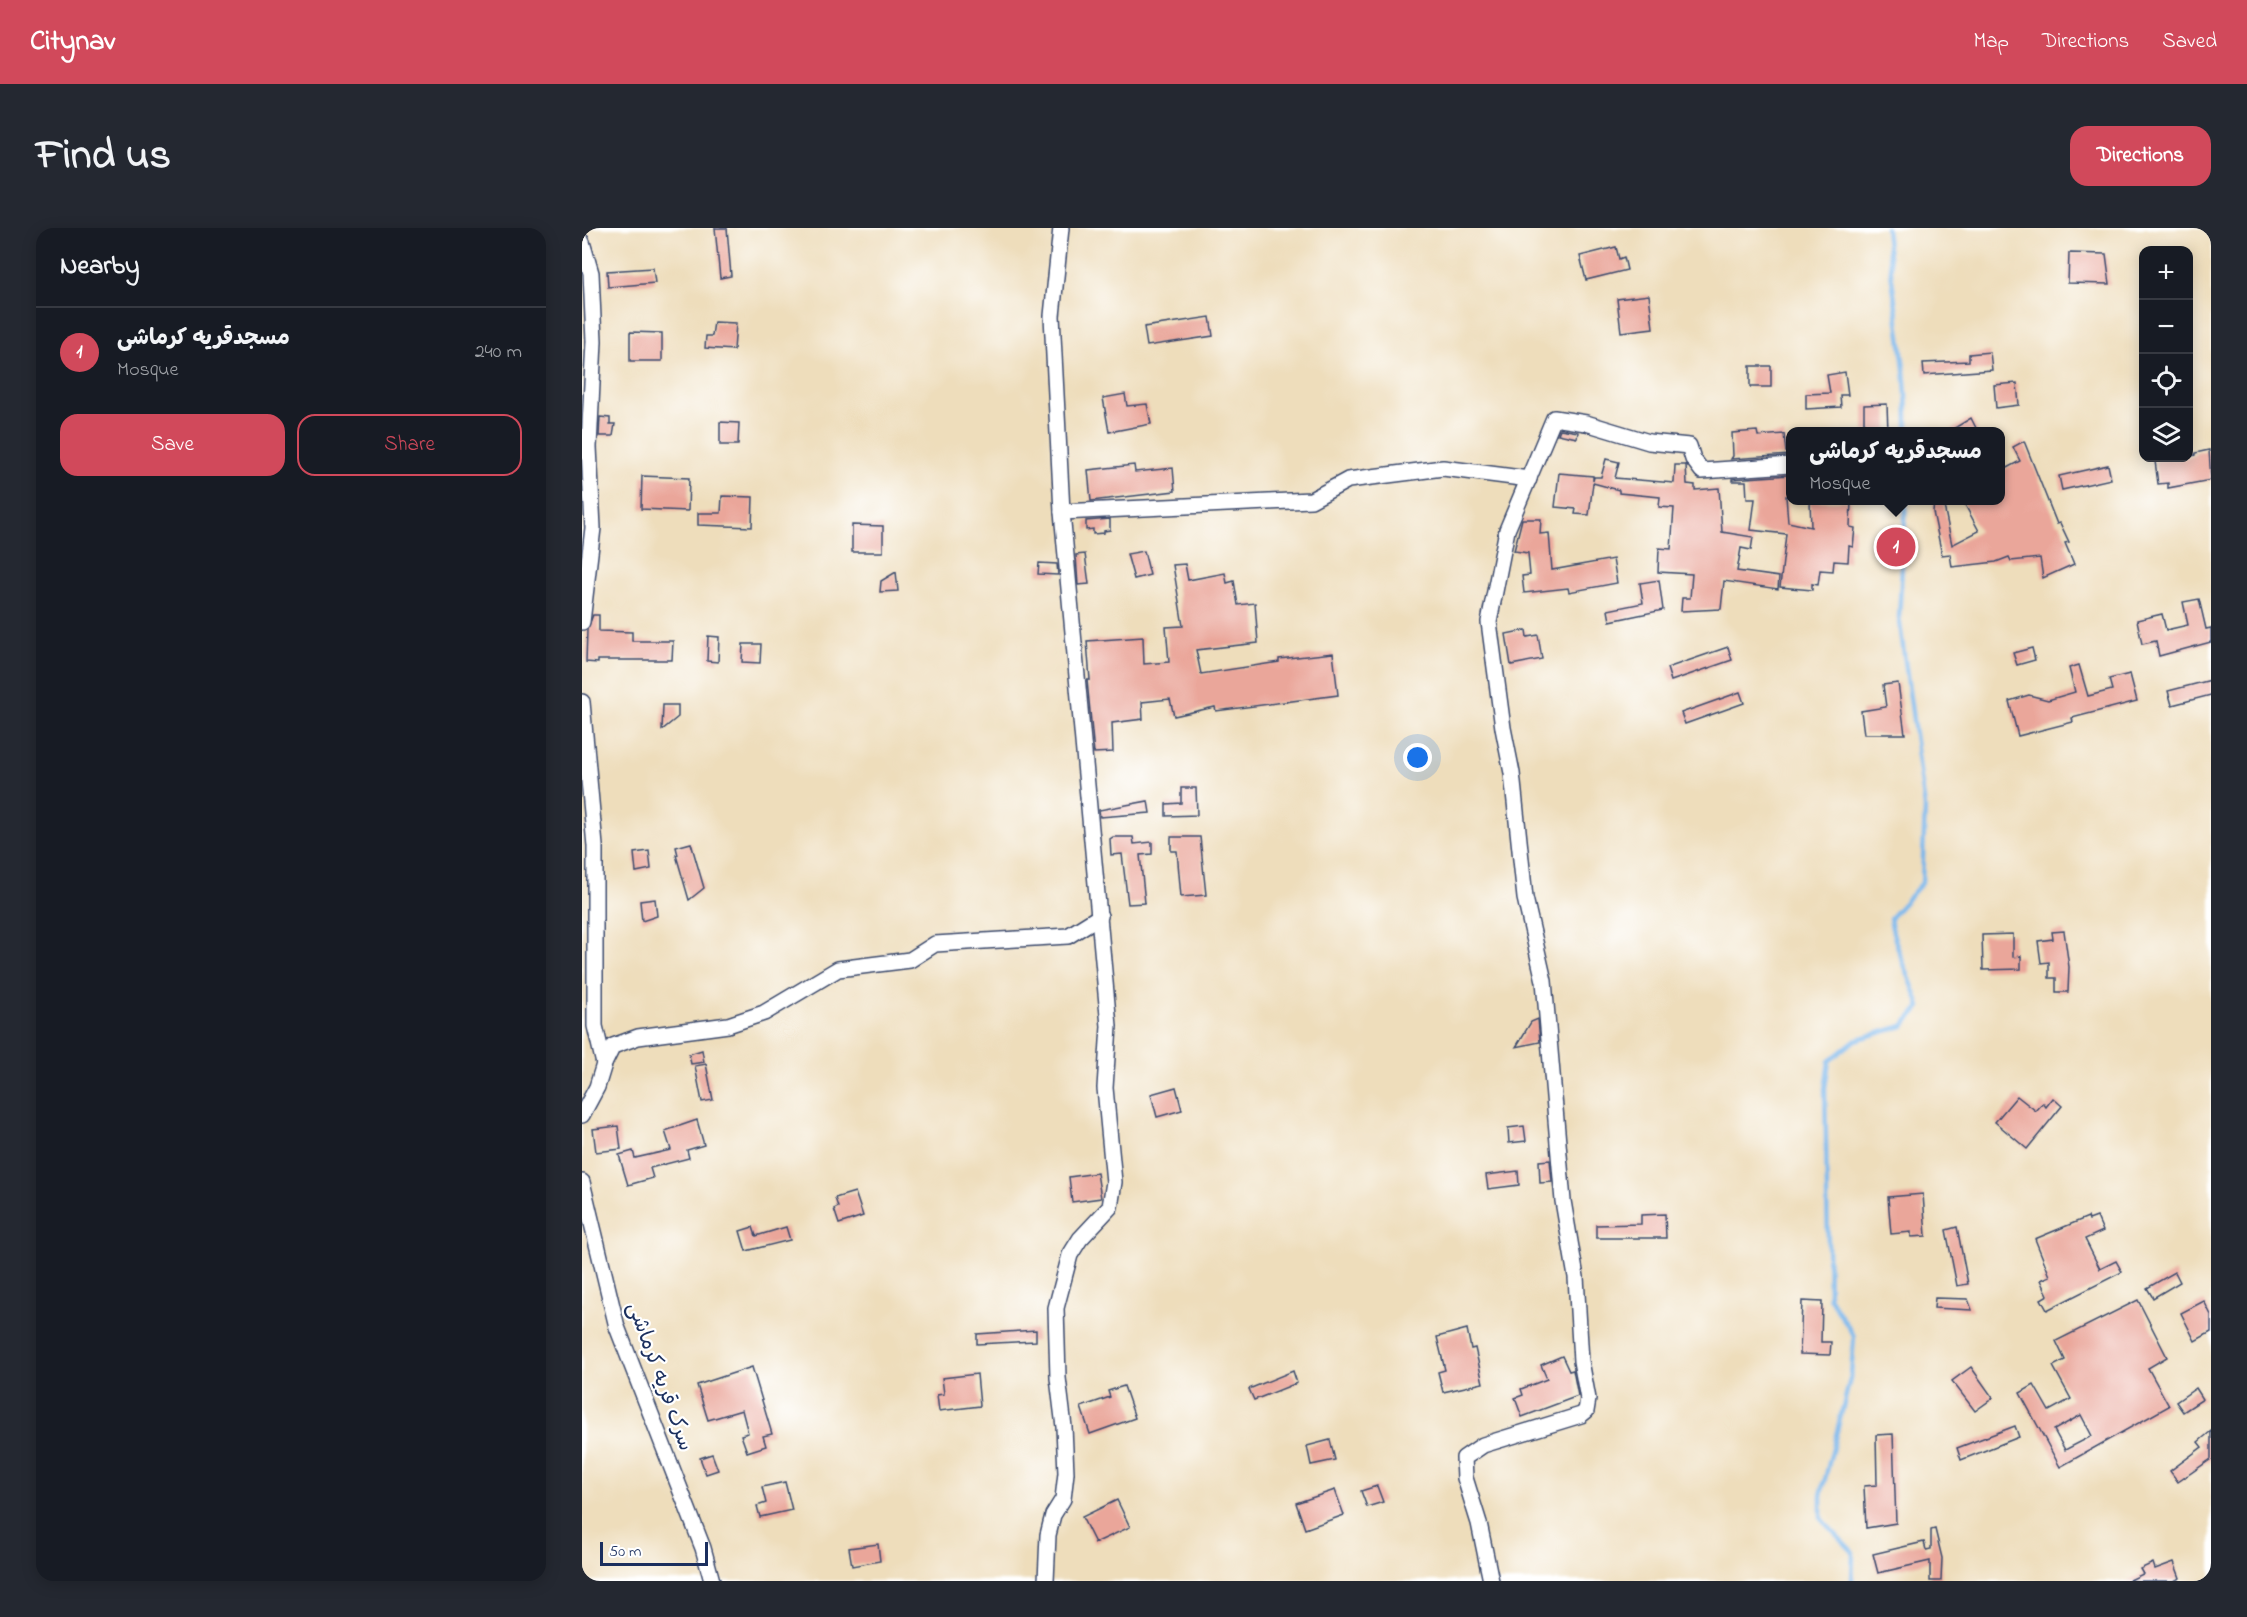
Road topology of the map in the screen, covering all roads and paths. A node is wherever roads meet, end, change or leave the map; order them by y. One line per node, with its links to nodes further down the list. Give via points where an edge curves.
1 (1061, 228): 5 (street, via 1052,316)
2 (582, 243): 6 (street, via 591,273 594,341 589,447 593,528)
3 (1786, 465): 4 (street, via 1702,471 1689,446 1649,441 1554,418)
4 (1529, 479): 5 (street, via 1443,468 1348,480 1311,500); 14 (street, via 1507,530 1489,622 1512,773 1525,898 1544,981 1563,1202 1576,1277 1581,1361 1588,1399 1581,1415 1483,1445 1464,1458 1465,1478)
5 (1062, 512): 8 (street)
6 (582, 622)
7 (582, 702): 9 (street, via 595,846 595,1026)
8 (1100, 916): 9 (street, via 1068,936 935,944 910,960 838,969 764,1013 728,1025 638,1037 613,1046); 13 (street, via 1109,1026 1105,1088 1114,1182 1110,1207 1070,1255 1056,1308 1066,1473 1063,1499 1053,1515 1048,1535)
9 (604, 1064): 10 (street)
10 (582, 1115)
11 (582, 1182): 12 (street, سرک قریه کرماشی, via 617,1327 703,1548)
12 (712, 1581)
13 (1046, 1581)
14 (1491, 1581)

